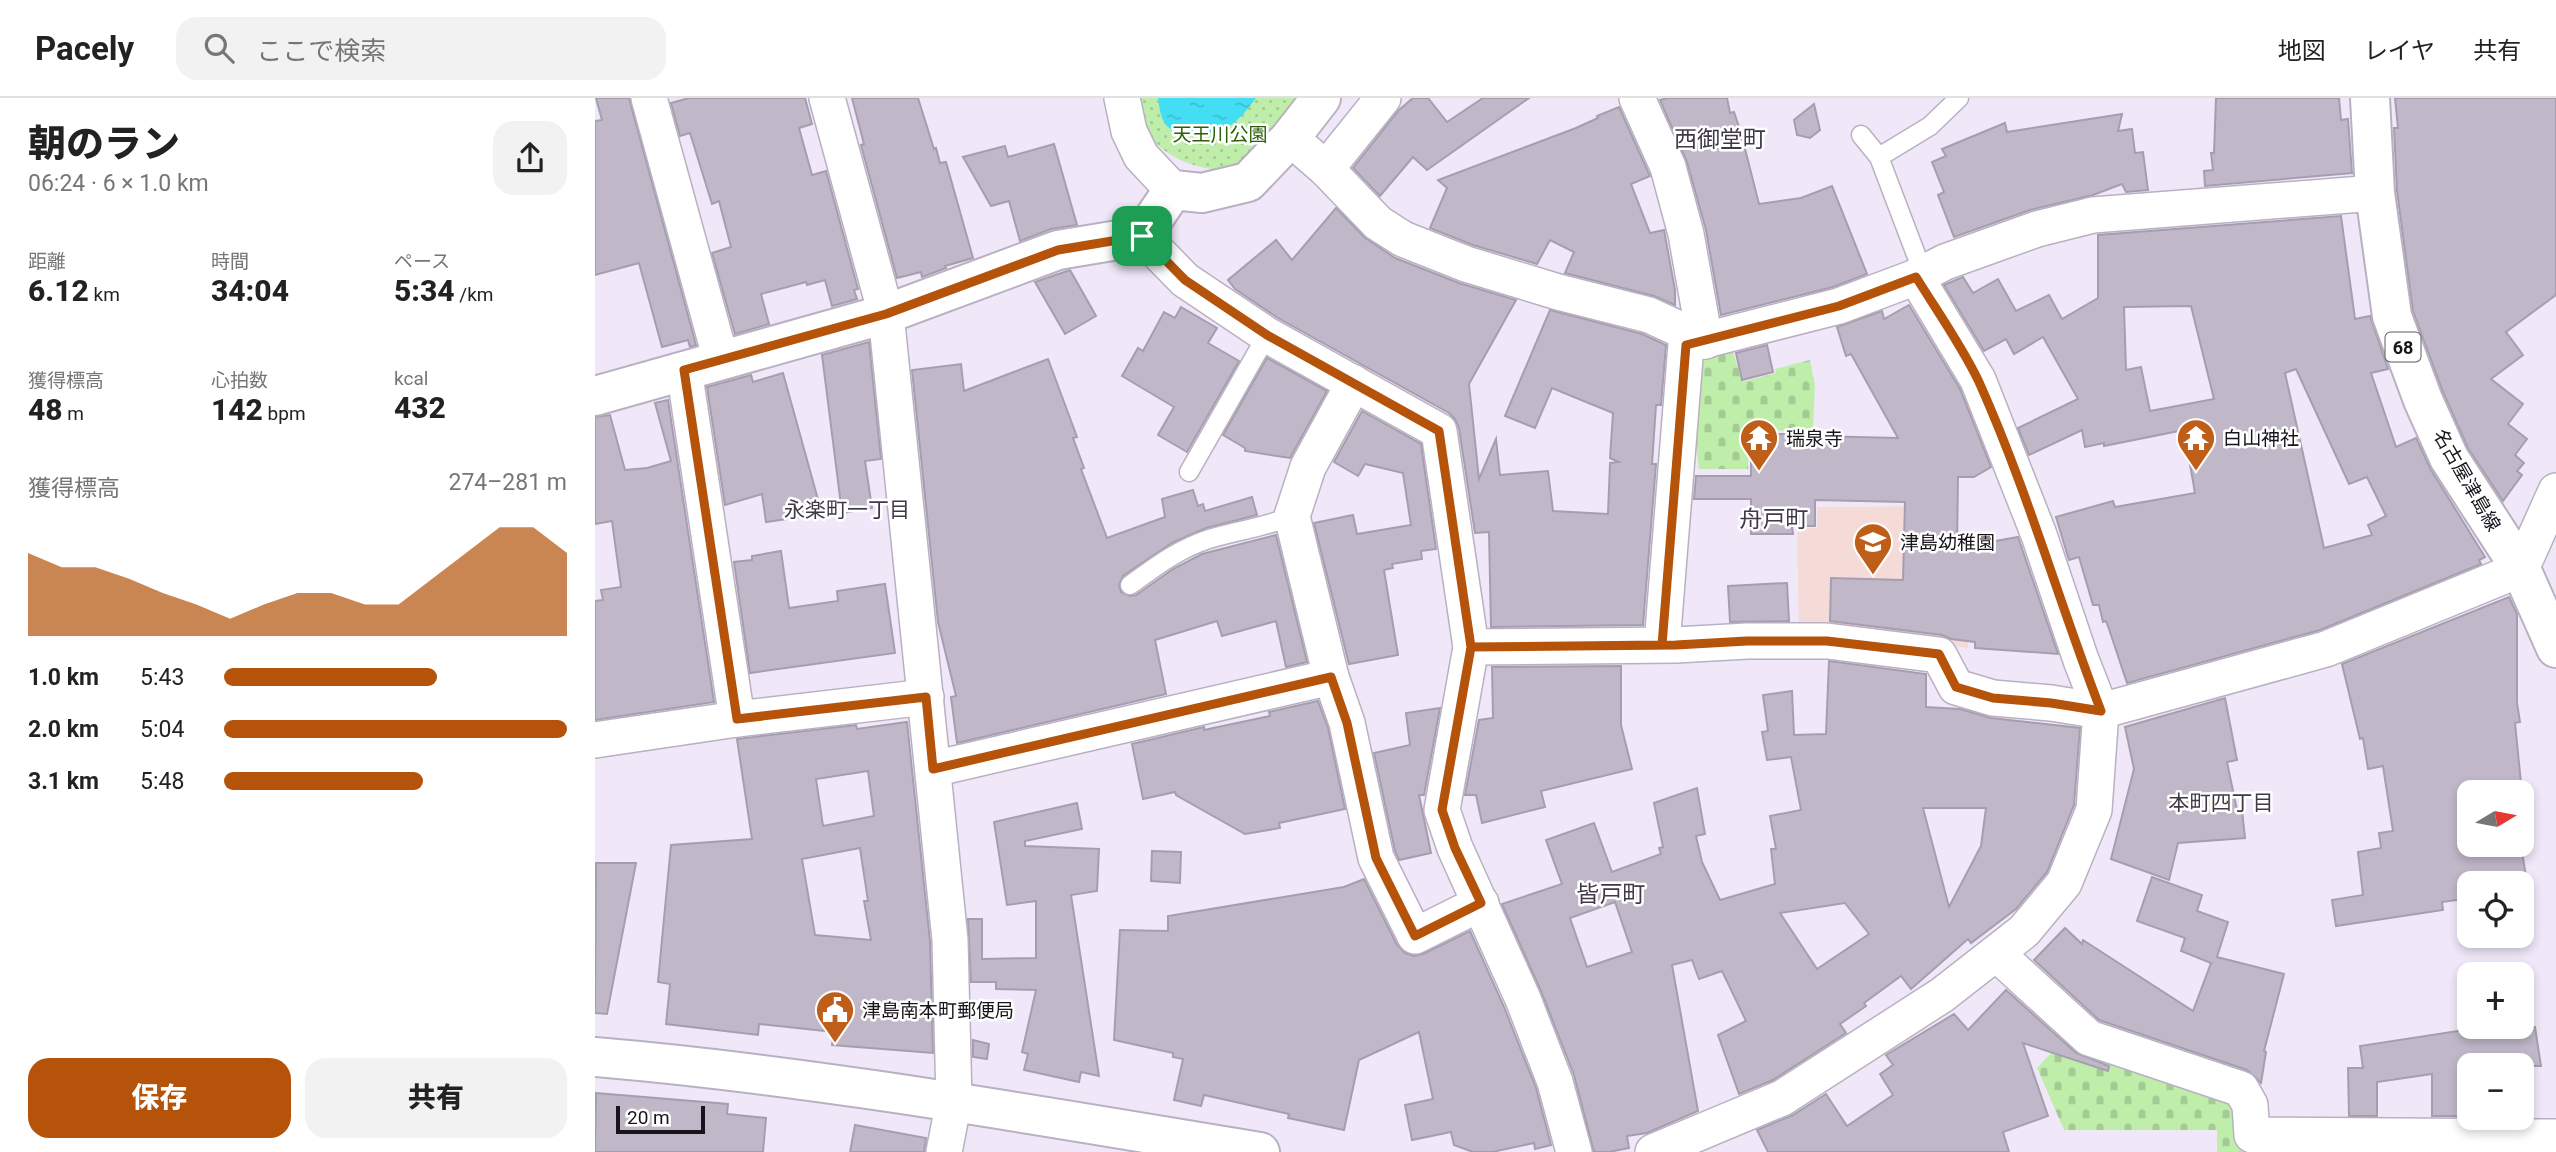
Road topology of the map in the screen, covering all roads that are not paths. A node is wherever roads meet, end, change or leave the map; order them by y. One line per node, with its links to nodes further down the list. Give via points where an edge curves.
1 (649, 98): 20 (street)
2 (827, 98): 17 (street)
3 (1122, 98): 13 (street, via 1129,131 1141,156)
4 (1321, 98): 10 (street)
5 (1383, 98): 12 (street)
6 (1637, 98): 19 (street, via 1668,167)
7 (1959, 98): 11 (lane, via 1930,126)
8 (2370, 98): 14 (street, 名古屋津島線 / 68)
9 (1861, 135): 11 (lane)
10 (1290, 138): 12 (street); 13 (street, via 1248,182 1202,193)
11 (1879, 157): 16 (lane)
12 (1325, 169): 19 (street, via 1378,223 1403,239 1467,264 1649,315)
13 (1173, 190): 15 (street)
14 (2375, 193): 16 (street, via 2092,215 2037,229); 27 (street, 名古屋津島線 / 68, via 2392,316 2423,400 2449,458)
15 (1142, 236): 17 (street, via 1058,250); 18 (street, via 1185,280)
16 (1920, 275): 19 (street, via 1839,306); 34 (street, via 1978,380)
17 (886, 314): 20 (street); 33 (street)
18 (1267, 335): 22 (street); 24 (lane)
19 (1705, 341): 29 (street, via 1686,345)
20 (721, 360): 21 (street)
21 (684, 370): 23 (street); 35 (street)
22 (1354, 383): 26 (street, via 1308,467); 30 (street, via 1439,431)
23 (595, 396)
24 (1189, 472)
25 (2556, 491): 27 (street)
26 (1292, 516): 28 (lane, via 1171,554); 32 (street)
27 (2521, 569): 31 (street, 名古屋津島線 / 68); 34 (street, via 2326,649)
28 (1130, 585)
29 (1662, 645): 30 (street); 34 (street, via 1827,641 1939,654 1956,687 1993,698)
30 (1471, 647): 38 (street, via 1442,810)
31 (2556, 648)
32 (1331, 677): 37 (street); 38 (street, via 1347,723 1376,858 1415,936)
33 (926, 697): 35 (street); 37 (street)
34 (2101, 711): 39 (street, via 2094,810 2064,883 2024,931)
35 (737, 719): 36 (street)
36 (595, 740)
37 (933, 769): 41 (street, via 950,940)
38 (1481, 903): 46 (street, via 1555,1082)
39 (1996, 953): 42 (street, via 2089,1038 2241,1089 2251,1105 2252,1135); 47 (street, via 1942,995 1782,1098)
40 (595, 1056): 41 (street, via 695,1065)
41 (954, 1101): 43 (street); 44 (street)
42 (2556, 1136)
43 (1115, 1140): 45 (street)
44 (944, 1152)
45 (1260, 1152)
46 (1574, 1152)
47 (1653, 1152)

